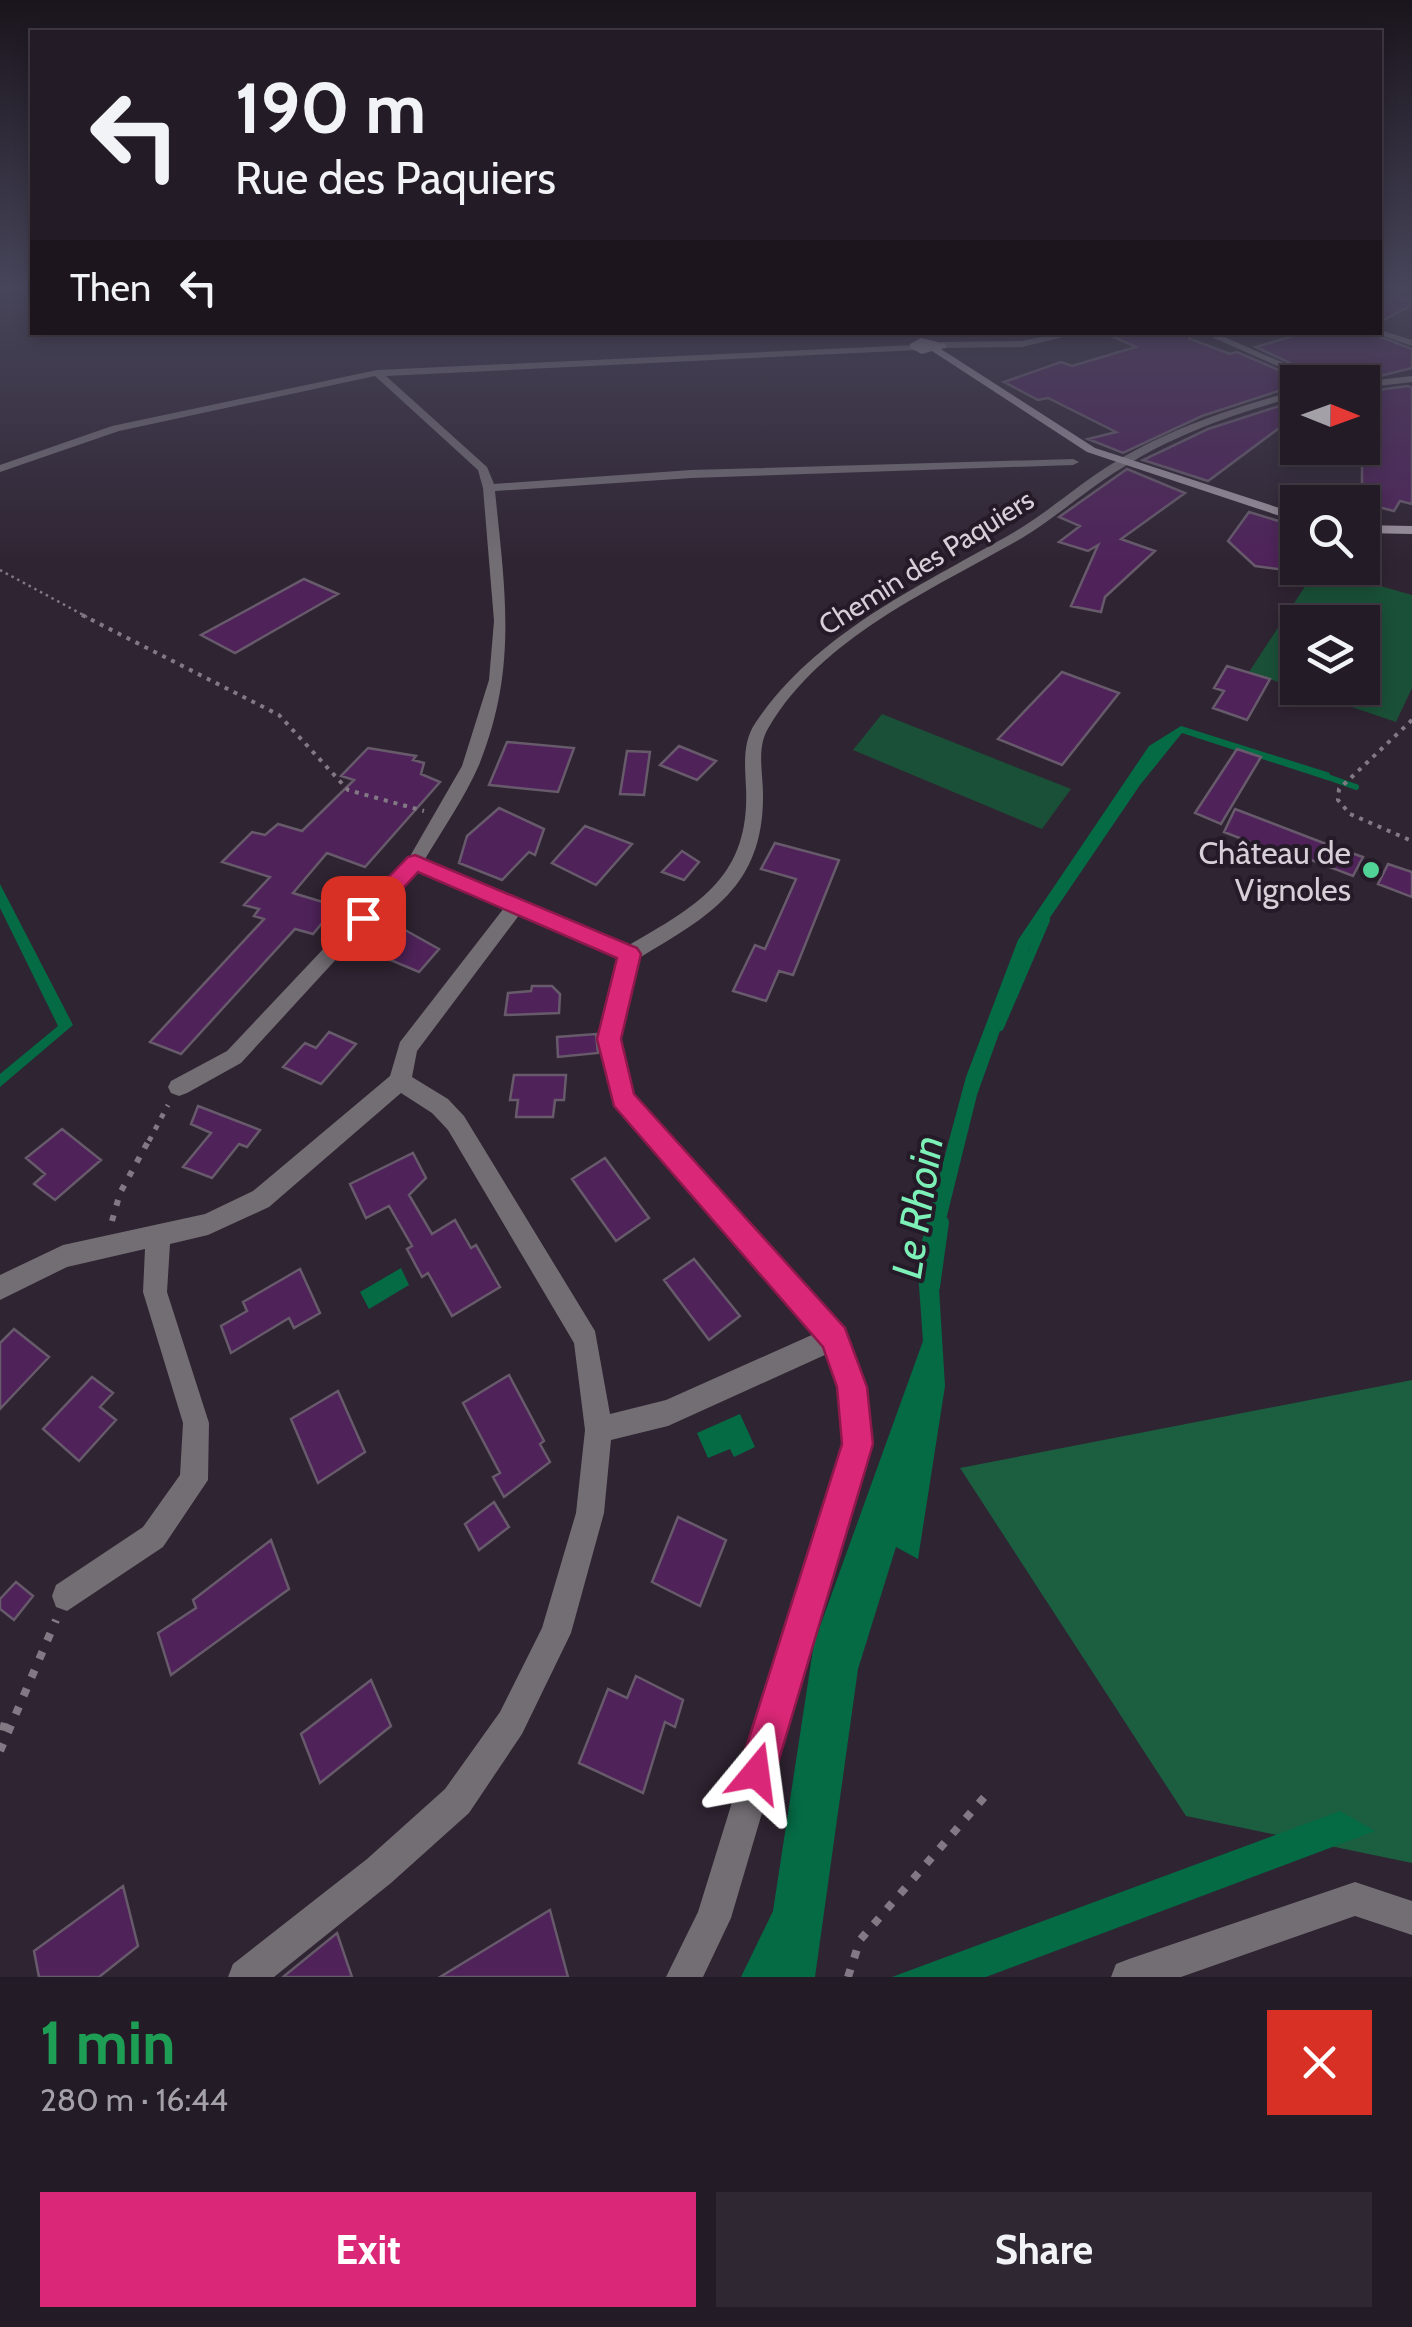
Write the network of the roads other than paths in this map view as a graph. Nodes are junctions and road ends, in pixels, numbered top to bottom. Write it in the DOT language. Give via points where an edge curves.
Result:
graph roads {
  1 [pos="338,381"];
  2 [pos="386,381"];
  3 [pos="989,381"];
  4 [pos="1280,398"];
  5 [pos="1092,450"];
  6 [pos="1073,462"];
  7 [pos="1122,462"];
  8 [pos="0,469"];
  9 [pos="482,469"];
  10 [pos="1102,477"];
  11 [pos="540,482"];
  12 [pos="488,495"];
  13 [pos="1280,512"];
  14 [pos="1380,529"];
  15 [pos="1412,530"];
  16 [pos="415,862"];
  17 [pos="516,907"];
  18 [pos="630,954"];
  19 [pos="400,1081"];
  20 [pos="178,1087"];
  21 [pos="158,1236"];
  22 [pos="0,1288"];
  23 [pos="834,1338"];
  24 [pos="599,1430"];
  25 [pos="66,1596"];
  26 [pos="1412,1918"];
  27 [pos="246,1977"];
  28 [pos="684,1977"];
  29 [pos="1129,1977"];
  1 -- 8 [label="street" via="116,428"];
  2 -- 9 [label="street"];
  3 -- 5 [label="street"];
  4 -- 7 [label="street, Chemin des Paquiers"];
  5 -- 6 [label="street"];
  5 -- 7 [label="street"];
  6 -- 10 [label="street"];
  6 -- 11 [label="street"];
  7 -- 10 [label="street, Chemin des Paquiers"];
  7 -- 13 [label="street"];
  9 -- 11 [label="street"];
  9 -- 12 [label="street"];
  10 -- 18 [label="street, Chemin des Paquiers" via="1042,522 823,654 759,729 752,757 756,832 744,863 712,905"];
  11 -- 12 [label="street"];
  12 -- 16 [label="street" via="500,570 497,680 478,748"];
  14 -- 15 [label="street"];
  16 -- 17 [label="street"];
  16 -- 20 [label="street" via="234,1056"];
  17 -- 18 [label="street"];
  17 -- 19 [label="street" via="407,1048"];
  18 -- 23 [label="street" via="609,1039 623,1099"];
  19 -- 21 [label="street" via="261,1199 208,1224"];
  19 -- 24 [label="street" via="456,1123 586,1340"];
  21 -- 22 [label="street" via="63,1256"];
  21 -- 25 [label="street" via="155,1292 196,1423 194,1480 153,1537"];
  23 -- 24 [label="street" via="668,1414"];
  23 -- 28 [label="street" via="852,1387 857,1444 714,1918"];
  24 -- 27 [label="street" via="590,1513 556,1634 511,1723 456,1801"];
  26 -- 29 [label="street" via="1355,1899"];
}
